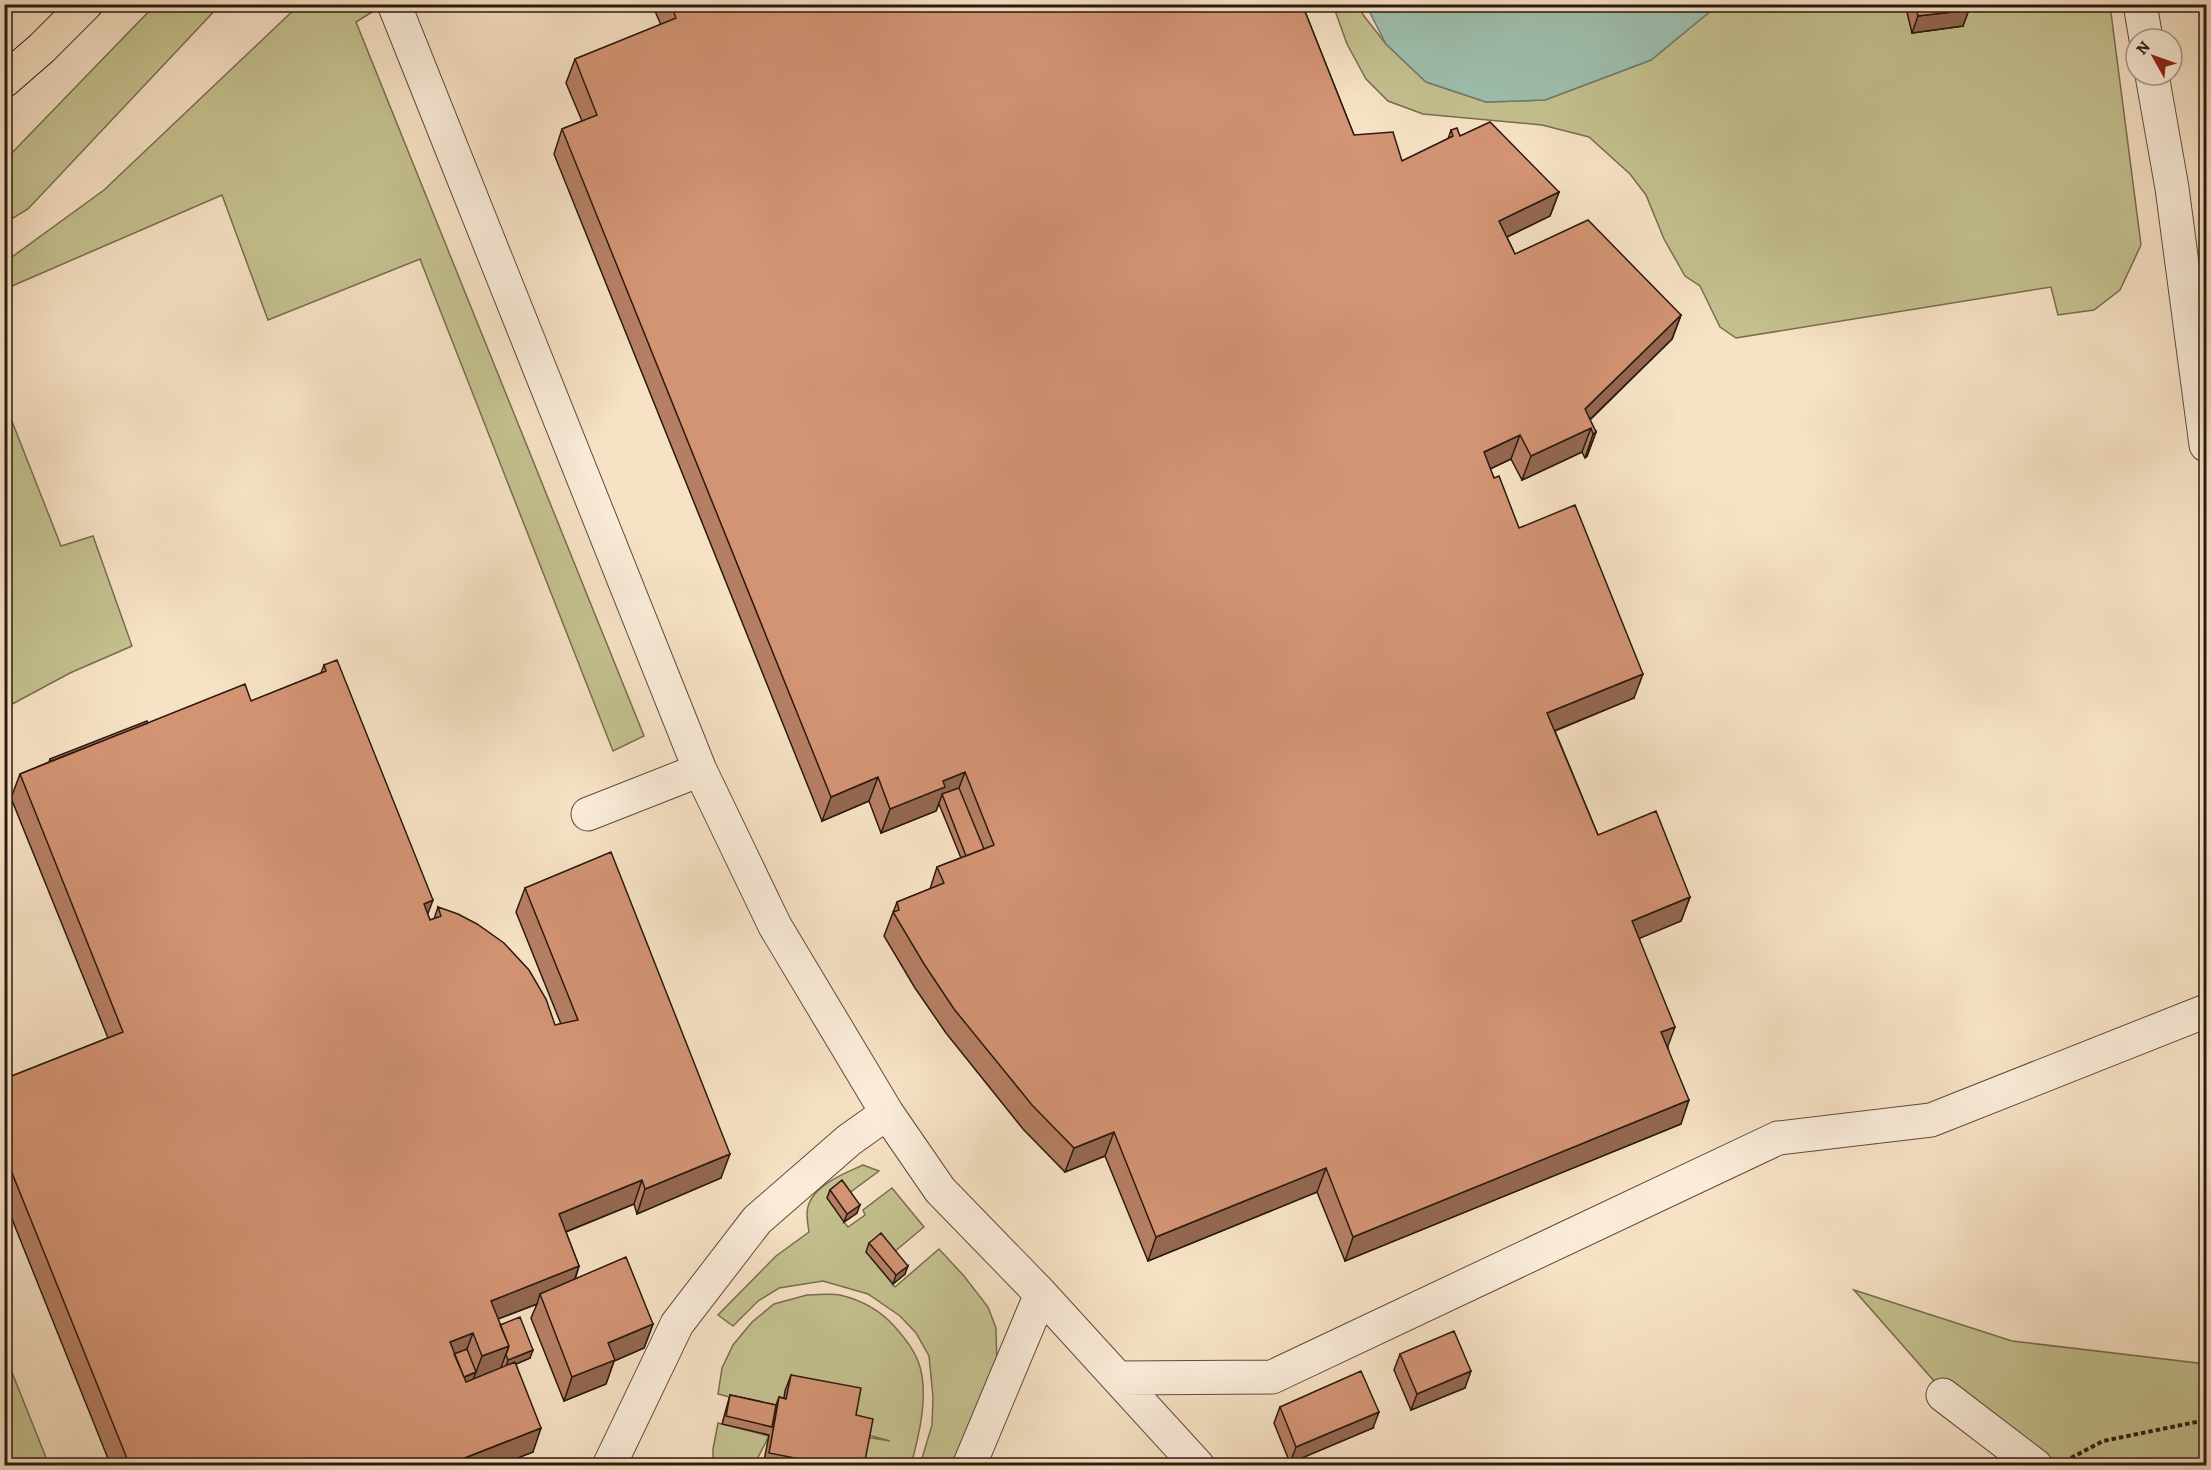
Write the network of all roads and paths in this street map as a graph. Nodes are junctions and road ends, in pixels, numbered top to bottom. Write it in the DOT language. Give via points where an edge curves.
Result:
graph roads {
  1 [pos="86,4"];
  2 [pos="394,4"];
  3 [pos="2140,4"];
  4 [pos="2144,27"];
  5 [pos="4,81"];
  6 [pos="2154,87"];
  7 [pos="2206,445"];
  8 [pos="700,770"];
  9 [pos="588,814"];
  10 [pos="2206,1011"];
  11 [pos="887,1113"];
  12 [pos="1041,1294"];
  13 [pos="1118,1378"];
  14 [pos="1943,1395"];
  15 [pos="2206,1420"];
  16 [pos="2051,1463"];
  17 [pos="609,1466"];
  18 [pos="969,1466"];
  19 [pos="1198,1466"];
  1 -- 5 [label="main road"];
  2 -- 8 [label="street"];
  3 -- 4 [label="street"];
  6 -- 7 [label="street" via="2172,188"];
  8 -- 9 [label="street"];
  8 -- 11 [label="street" via="775,926"];
  10 -- 13 [label="street" via="1931,1120 1778,1138 1272,1377"];
  11 -- 12 [label="street" via="940,1190"];
  11 -- 17 [label="street" via="849,1140 757,1220 677,1324"];
  12 -- 13 [label="street"];
  12 -- 18 [label="street"];
  13 -- 19 [label="street"];
  14 -- 16 [label="street"];
  15 -- 16 [label="path" via="2103,1441"];
}
